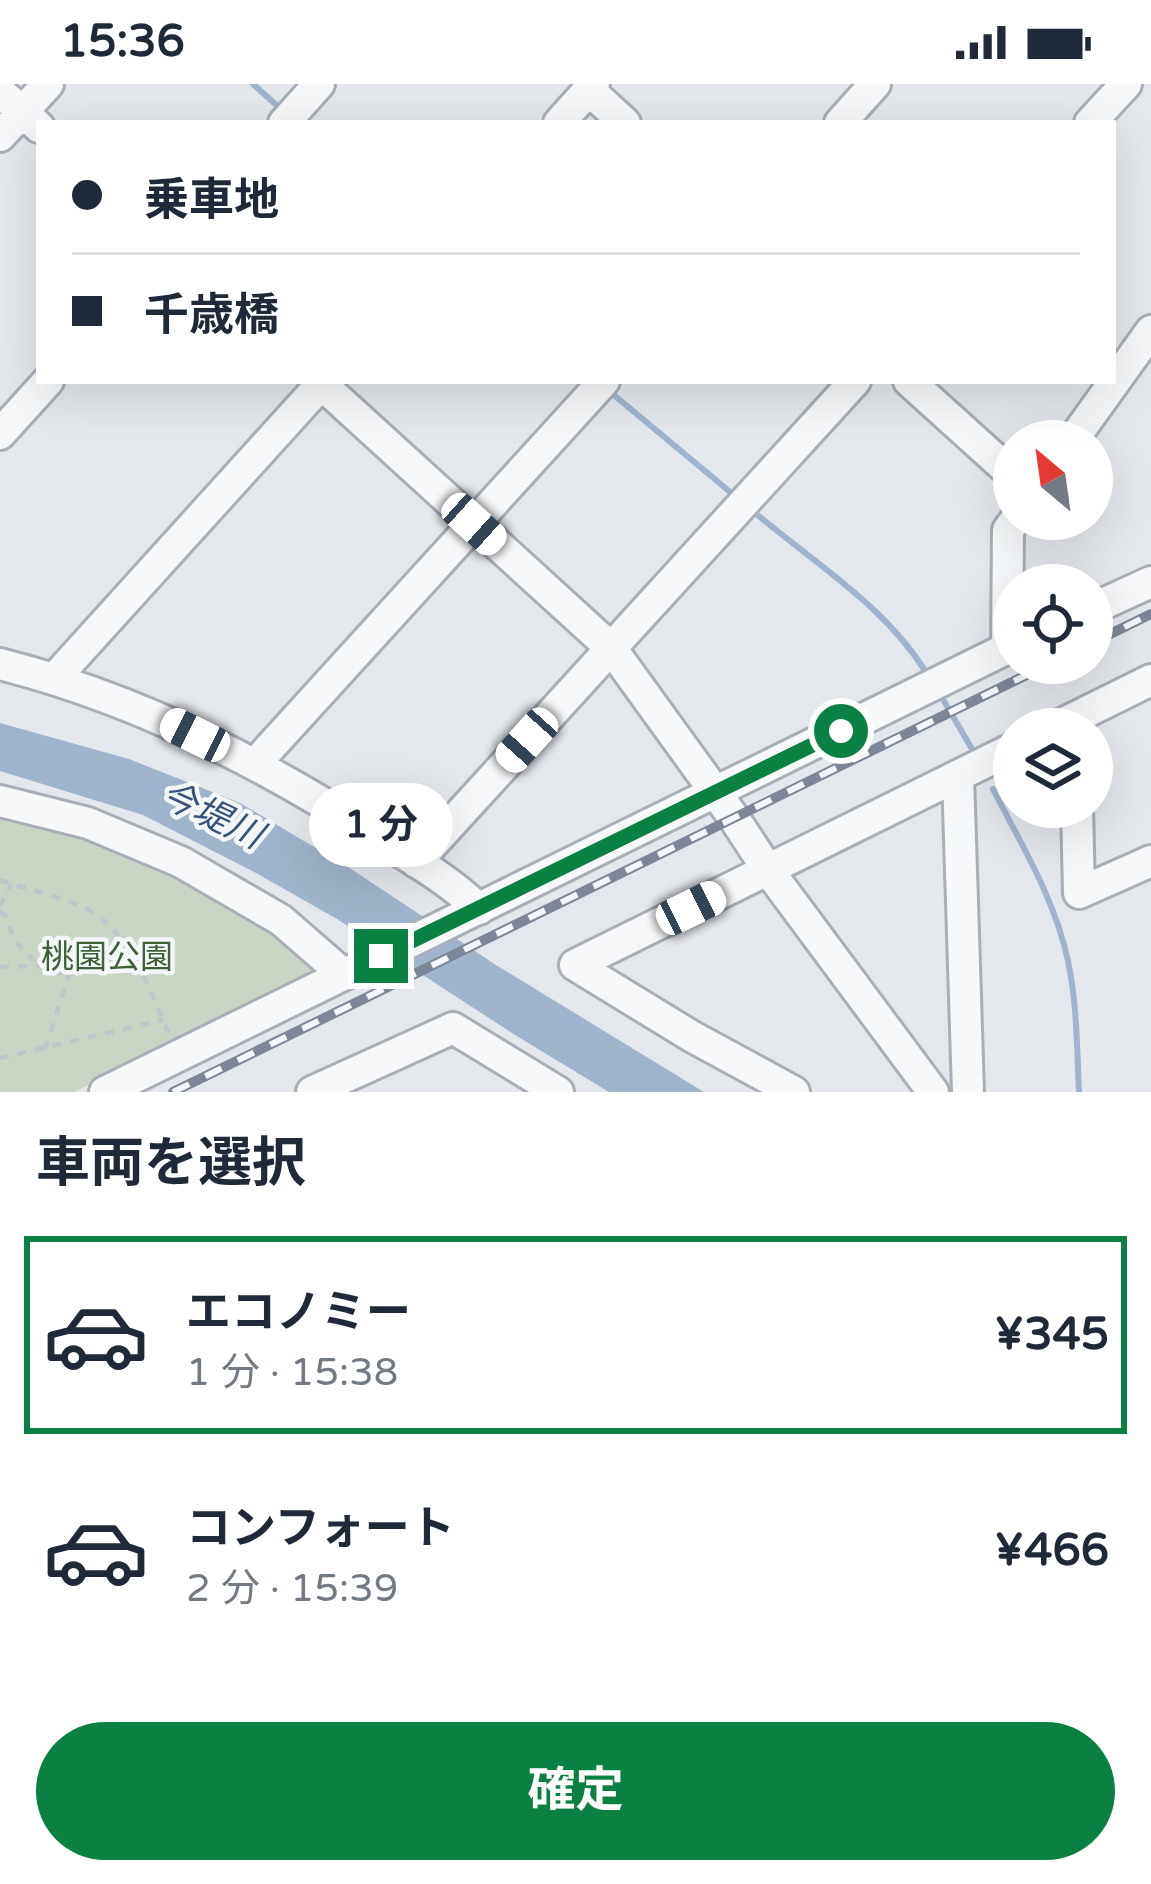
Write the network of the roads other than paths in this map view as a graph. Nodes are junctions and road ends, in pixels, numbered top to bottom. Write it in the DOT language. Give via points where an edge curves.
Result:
graph roads {
  1 [pos="48,84"];
  2 [pos="319,84"];
  3 [pos="875,84"];
  4 [pos="1126,84"];
  5 [pos="592,87"];
  6 [pos="20,110"];
  7 [pos="287,120"];
  8 [pos="562,120"];
  9 [pos="622,120"];
  10 [pos="843,120"];
  11 [pos="1093,120"];
  12 [pos="0,136"];
  13 [pos="1151,331"];
  14 [pos="1116,380"];
  15 [pos="45,384"];
  16 [pos="319,384"];
  17 [pos="323,384"];
  18 [pos="601,384"];
  19 [pos="852,384"];
  20 [pos="912,384"];
  21 [pos="1113,384"];
  22 [pos="1087,420"];
  23 [pos="0,434"];
  24 [pos="993,457"];
  25 [pos="474,524"];
  26 [pos="1151,582"];
  27 [pos="1113,599"];
  28 [pos="611,648"];
  29 [pos="993,655"];
  30 [pos="0,664"];
  31 [pos="55,678"];
  32 [pos="1151,680"];
  33 [pos="1099,708"];
  34 [pos="993,758"];
  35 [pos="255,764"];
  36 [pos="958,776"];
  37 [pos="716,794"];
  38 [pos="0,801"];
  39 [pos="1077,828"];
  40 [pos="1151,861"];
  41 [pos="416,862"];
  42 [pos="768,870"];
  43 [pos="470,913"];
  44 [pos="343,974"];
  45 [pos="105,1092"];
  46 [pos="312,1092"];
  47 [pos="558,1092"];
  48 [pos="794,1092"];
  49 [pos="933,1092"];
  50 [pos="968,1092"];
  1 -- 6 [label="street"];
  2 -- 7 [label="street"];
  3 -- 10 [label="street"];
  4 -- 11 [label="street"];
  5 -- 8 [label="street"];
  5 -- 9 [label="street"];
  6 -- 12 [label="street"];
  13 -- 14 [label="street"];
  15 -- 23 [label="street"];
  16 -- 31 [label="street"];
  17 -- 25 [label="street"];
  18 -- 25 [label="street"];
  19 -- 28 [label="street"];
  20 -- 24 [label="street"];
  21 -- 22 [label="street"];
  25 -- 28 [label="street"];
  25 -- 35 [label="street"];
  26 -- 27 [label="street"];
  28 -- 37 [label="street"];
  28 -- 41 [label="street"];
  29 -- 37 [label="street"];
  30 -- 31 [label="street"];
  31 -- 35 [label="street"];
  32 -- 33 [label="street"];
  34 -- 36 [label="street"];
  35 -- 41 [label="street"];
  36 -- 42 [label="street"];
  36 -- 50 [label="street"];
  37 -- 42 [label="street"];
  37 -- 43 [label="street"];
  38 -- 44 [label="street" via="88,824 181,862 281,920"];
  39 -- 40 [label="street" via="1079,893"];
  41 -- 43 [label="street" via="459,890"];
  42 -- 48 [label="street" via="575,965"];
  42 -- 49 [label="street"];
  43 -- 44 [label="street"];
  44 -- 45 [label="street"];
  46 -- 47 [label="street" via="453,1028"];
}
